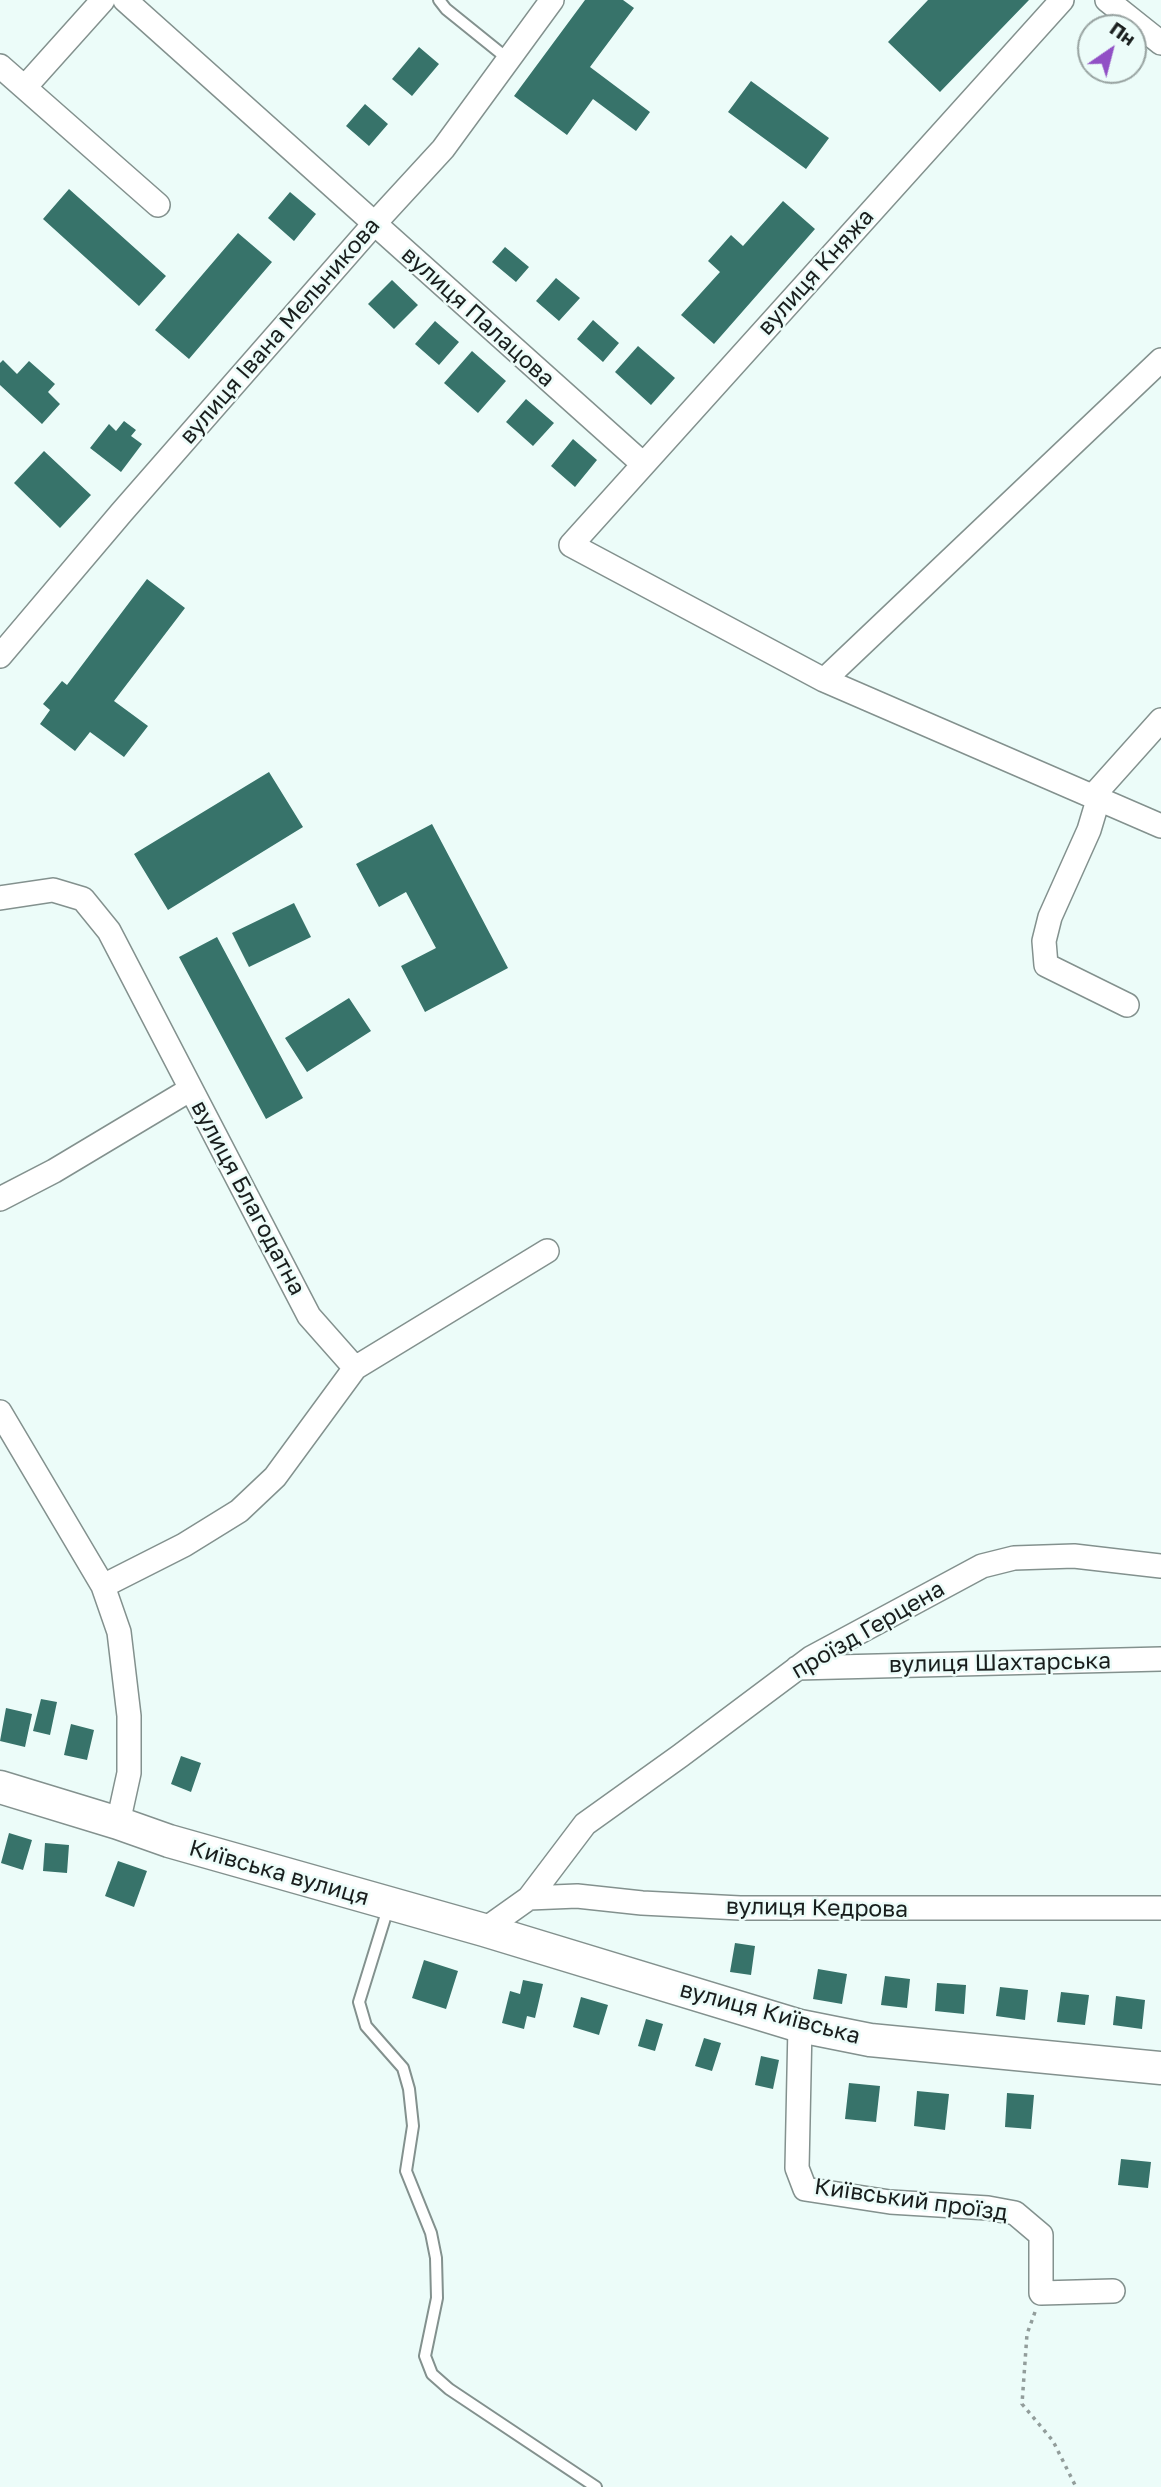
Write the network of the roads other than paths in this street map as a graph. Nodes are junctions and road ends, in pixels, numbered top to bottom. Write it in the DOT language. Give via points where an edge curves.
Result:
graph roads {
  1 [pos="103,0"];
  2 [pos="125,0"];
  3 [pos="439,0"];
  4 [pos="552,0"];
  5 [pos="1062,0"];
  6 [pos="1107,0"];
  7 [pos="1161,43"];
  8 [pos="508,59"];
  9 [pos="0,66"];
  10 [pos="26,87"];
  11 [pos="158,205"];
  12 [pos="374,224"];
  13 [pos="1161,359"];
  14 [pos="643,464"];
  15 [pos="0,656"];
  16 [pos="824,680"];
  17 [pos="1161,720"];
  18 [pos="1095,798"];
  19 [pos="1161,827"];
  20 [pos="0,898"];
  21 [pos="1127,1005"];
  22 [pos="191,1089"];
  23 [pos="0,1199"];
  24 [pos="547,1251"];
  25 [pos="355,1368"];
  26 [pos="0,1412"];
  27 [pos="1161,1566"];
  28 [pos="103,1586"];
  29 [pos="1161,1659"];
  30 [pos="797,1668"];
  31 [pos="0,1787"];
  32 [pos="118,1823"];
  33 [pos="529,1898"];
  34 [pos="389,1905"];
  35 [pos="1161,1908"];
  36 [pos="484,1930"];
  37 [pos="800,2026"];
  38 [pos="1161,2068"];
  39 [pos="1112,2291"];
  40 [pos="596,2487"];
  1 -- 10 [label="street"];
  2 -- 12 [label="street, вулиця Палацова"];
  3 -- 8 [label="lane"];
  4 -- 8 [label="street, вулиця Івана Мельникова"];
  5 -- 14 [label="street, вулиця Княжа"];
  6 -- 7 [label="street"];
  8 -- 12 [label="street, вулиця Івана Мельникова" via="443,149"];
  9 -- 10 [label="street"];
  10 -- 11 [label="street"];
  12 -- 14 [label="street, вулиця Палацова"];
  12 -- 15 [label="street, вулиця Івана Мельникова"];
  13 -- 16 [label="street"];
  14 -- 16 [label="street, вулиця Княжа" via="571,545"];
  16 -- 18 [label="street"];
  17 -- 18 [label="street"];
  18 -- 19 [label="street"];
  18 -- 21 [label="street" via="1089,830 1050,917 1044,941 1046,965"];
  20 -- 22 [label="street, вулиця Благодатна" via="53,890 83,899 108,932"];
  22 -- 23 [label="street"];
  22 -- 25 [label="street, вулиця Благодатна" via="309,1316"];
  24 -- 25 [label="street"];
  25 -- 28 [label="street" via="275,1477 239,1511"];
  26 -- 28 [label="street"];
  27 -- 30 [label="street, проїзд Герцена" via="1074,1556 1014,1559 982,1566"];
  28 -- 32 [label="street" via="120,1632 129,1716 129,1773"];
  29 -- 30 [label="street, вулиця Шахтарська"];
  30 -- 33 [label="street, проїзд Герцена" via="585,1824"];
  31 -- 32 [label="main road"];
  32 -- 34 [label="main road, Київська вулиця"];
  33 -- 35 [label="street, вулиця Кедрова" via="577,1896 740,1908"];
  33 -- 36 [label="street"];
  34 -- 36 [label="main road, вулиця Київська"];
  34 -- 40 [label="lane" via="359,2002 366,2026 403,2068 409,2089 413,2126 406,2171 436,2258 437,2298 425,2356 432,2374 449,2389"];
  36 -- 37 [label="main road, вулиця Київська"];
  37 -- 38 [label="main road, вулиця Київська" via="870,2040"];
  37 -- 39 [label="street, Київський проїзд" via="797,2168 805,2189 1015,2213 1041,2235 1041,2293"];
}
